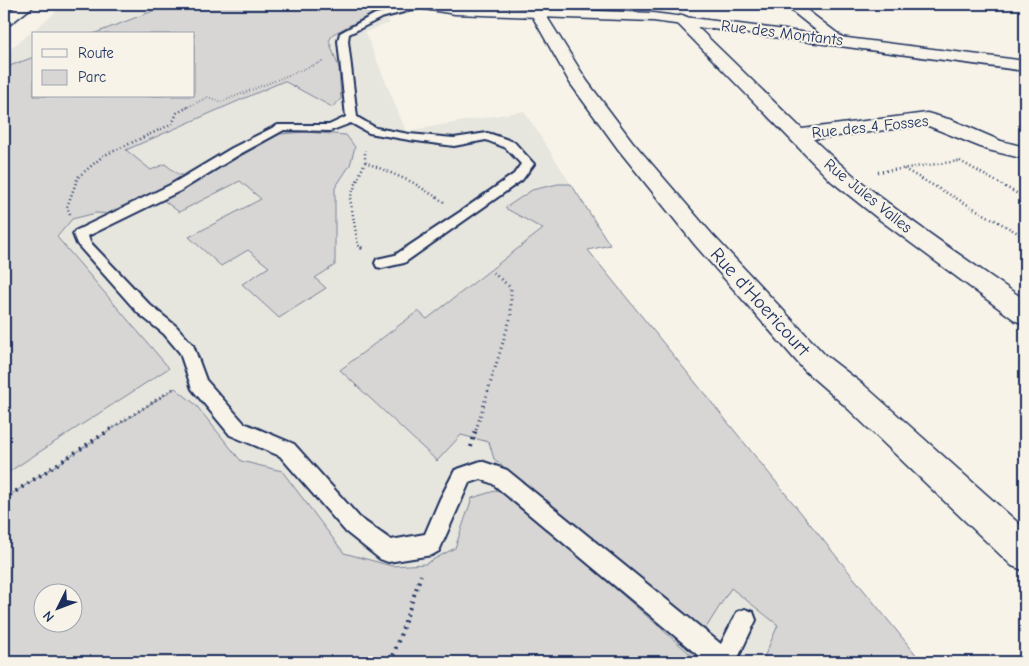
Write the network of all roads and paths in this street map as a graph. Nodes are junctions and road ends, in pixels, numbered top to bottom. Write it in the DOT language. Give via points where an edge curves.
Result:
graph roads {
  1 [pos="29,4"];
  2 [pos="790,4"];
  3 [pos="421,5"];
  4 [pos="537,12"];
  5 [pos="682,20"];
  6 [pos="4,22"];
  7 [pos="838,40"];
  8 [pos="344,54"];
  9 [pos="1025,66"];
  10 [pos="352,119"];
  11 [pos="798,134"];
  12 [pos="995,146"];
  13 [pos="1025,153"];
  14 [pos="959,161"];
  15 [pos="365,162"];
  16 [pos="904,169"];
  17 [pos="839,176"];
  18 [pos="1025,198"];
  19 [pos="465,215"];
  20 [pos="80,234"];
  21 [pos="1025,237"];
  22 [pos="382,263"];
  23 [pos="490,270"];
  24 [pos="1025,314"];
  25 [pos="198,384"];
  26 [pos="462,476"];
  27 [pos="4,498"];
  28 [pos="432,544"];
  29 [pos="1025,554"];
  30 [pos="745,620"];
  31 [pos="391,662"];
  1 -- 6 [label="street"];
  2 -- 7 [label="street"];
  3 -- 4 [label="street, Rue des Montants" via="455,10"];
  3 -- 8 [label="lane" via="378,16 345,33"];
  4 -- 5 [label="street, Rue des Montants"];
  4 -- 29 [label="street, Rue d'Hoericourt" via="579,83 625,145 815,363 854,395"];
  5 -- 7 [label="street, Rue des Montants"];
  5 -- 11 [label="street, Rue Jules Valles"];
  7 -- 9 [label="street, Rue des Montants"];
  8 -- 10 [label="lane"];
  8 -- 20 [label="path" via="221,102 208,97 177,113 172,124 103,156 78,177 67,207"];
  10 -- 15 [label="path" via="353,132 365,144"];
  10 -- 19 [label="lane" via="373,131 409,138 454,142 487,136 510,145 528,164 518,176"];
  10 -- 20 [label="lane" via="330,128 282,127 175,188"];
  11 -- 12 [label="street, Rue des 4 Fosses" via="927,119"];
  11 -- 17 [label="street, Rue Jules Valles"];
  12 -- 13 [label="street, Rue des 4 Fosses"];
  12 -- 14 [label="path"];
  14 -- 16 [label="path"];
  14 -- 18 [label="path"];
  15 -- 19 [label="path" via="412,182"];
  15 -- 22 [label="path" via="350,198 358,245"];
  16 -- 17 [label="path"];
  16 -- 21 [label="path"];
  17 -- 24 [label="street, Rue Jules Valles"];
  19 -- 22 [label="lane" via="399,259"];
  20 -- 25 [label="lane" via="84,244 187,350"];
  23 -- 26 [label="path" via="511,288 511,316"];
  25 -- 27 [label="path" via="175,388"];
  25 -- 28 [label="lane" via="238,429 287,450 353,525 388,552"];
  26 -- 28 [label="lane"];
  26 -- 30 [label="lane" via="481,470 500,477 724,662"];
  28 -- 31 [label="path"];
}
